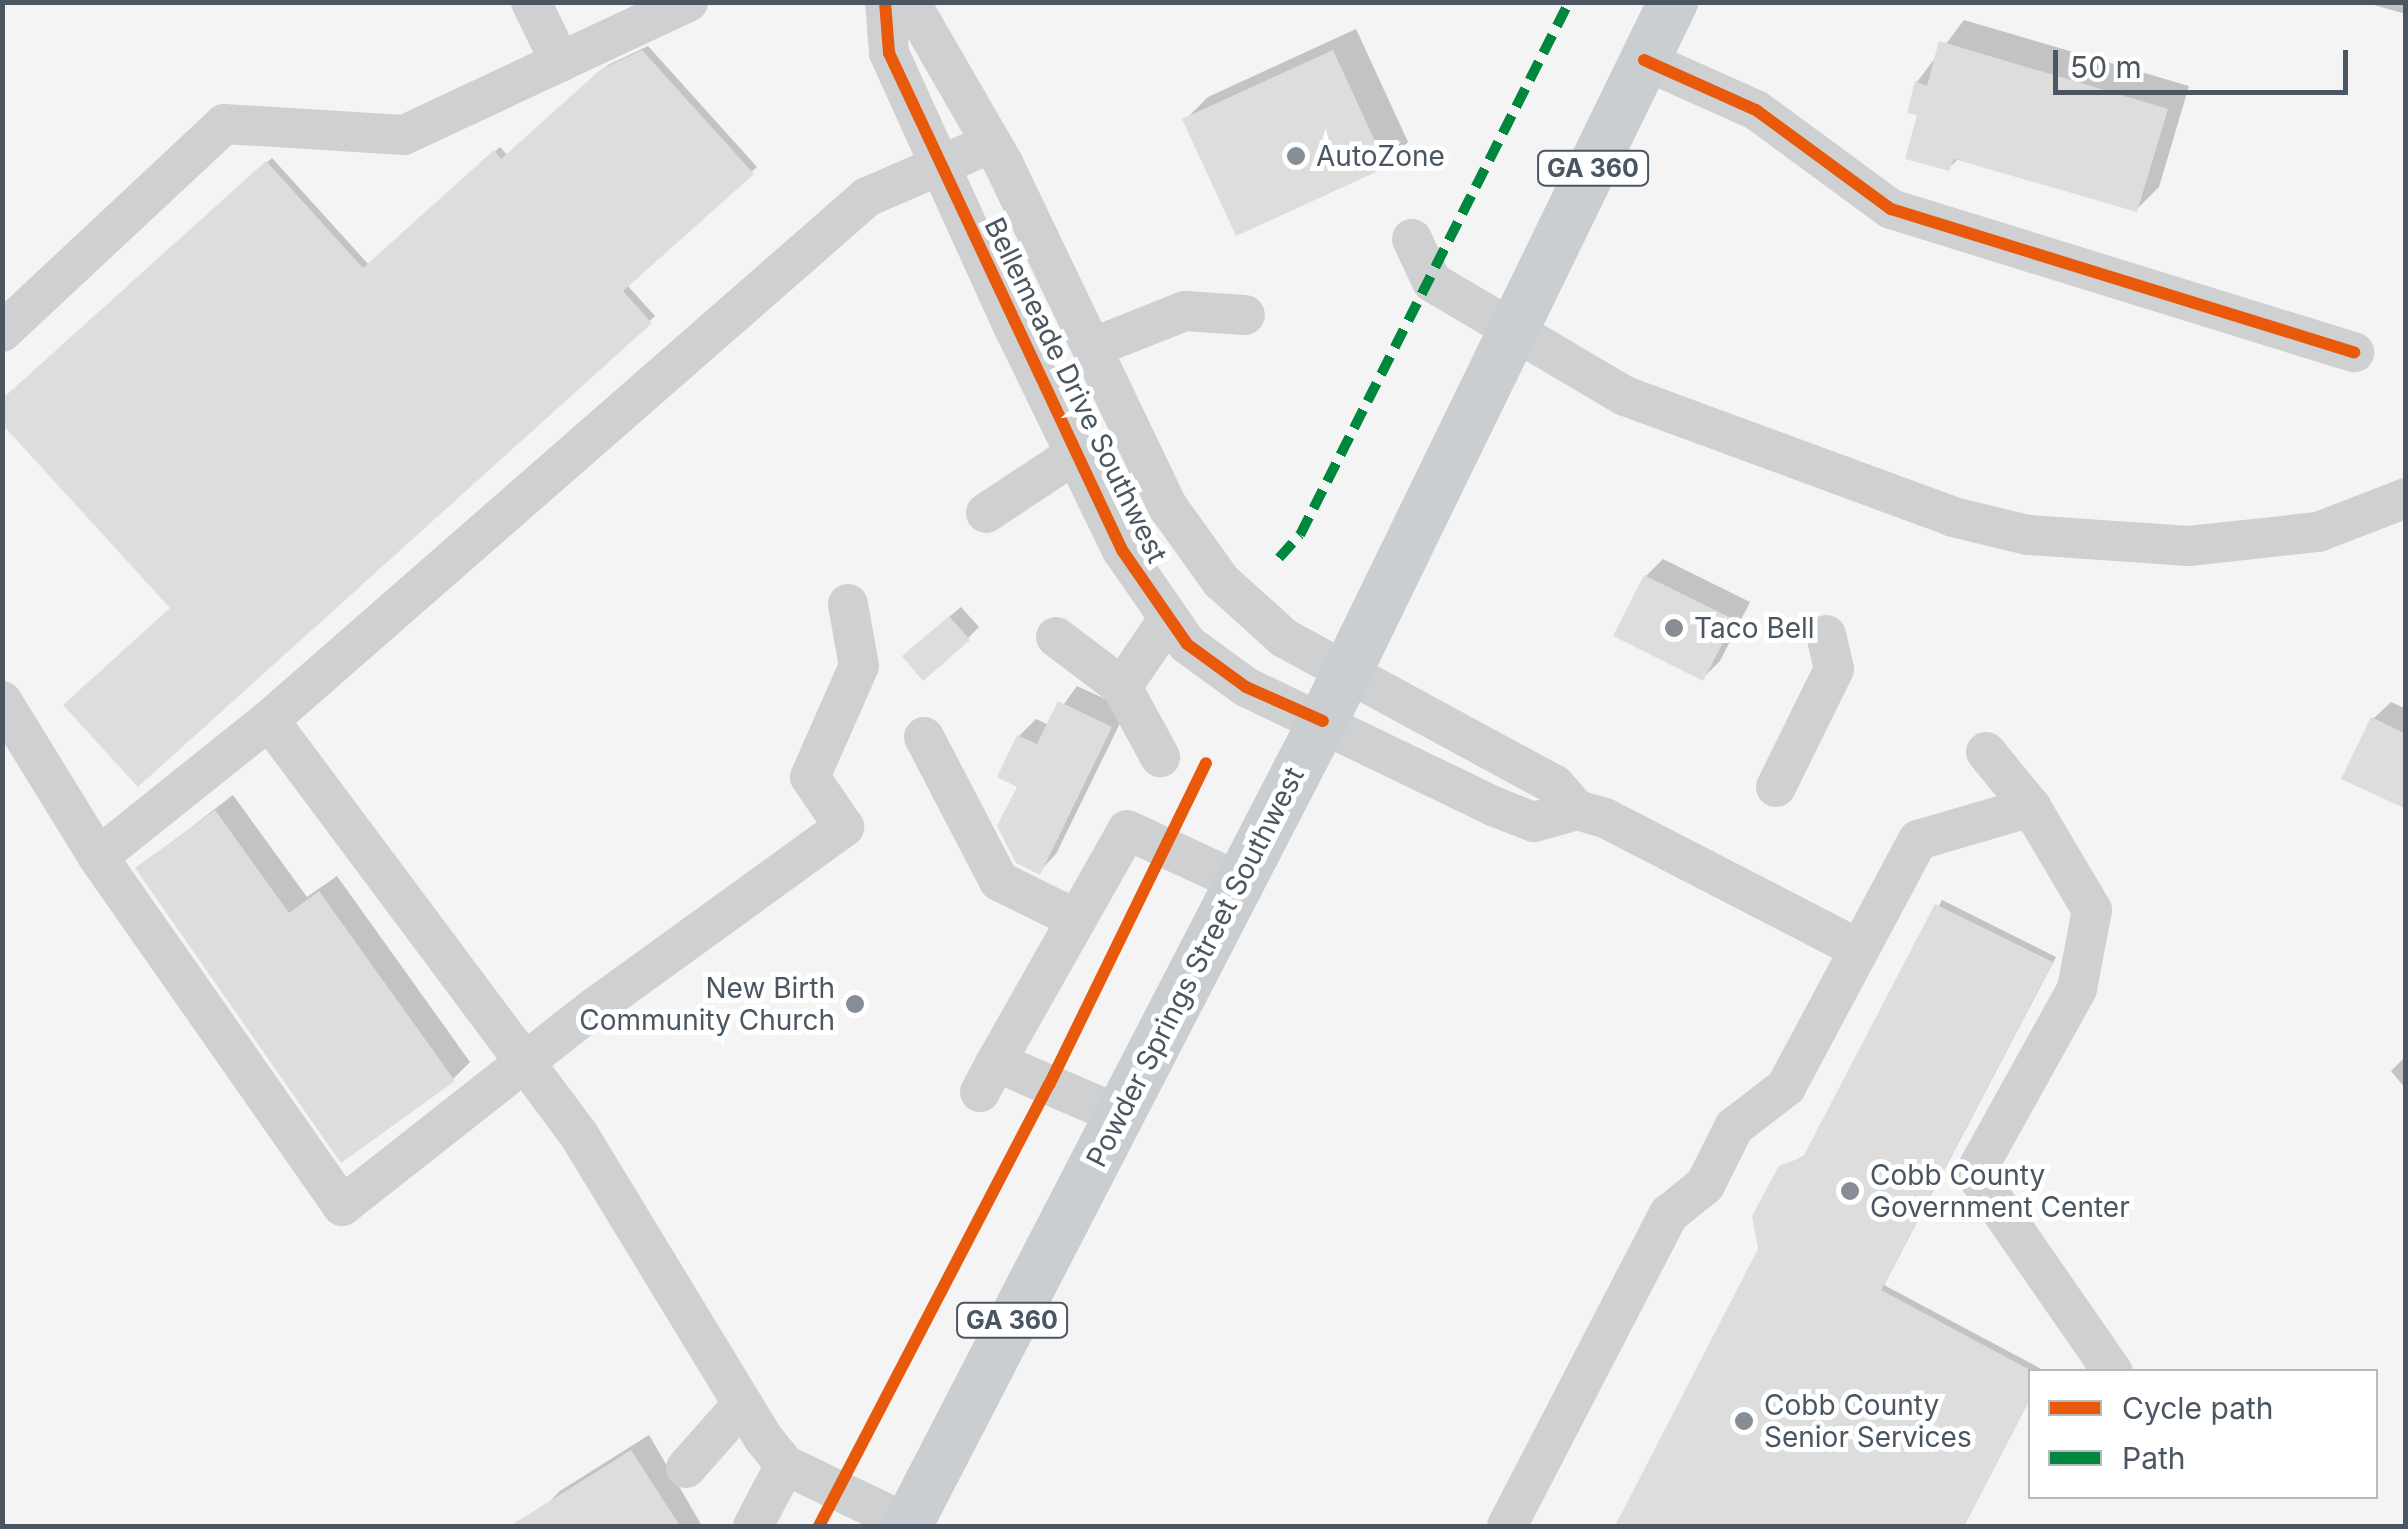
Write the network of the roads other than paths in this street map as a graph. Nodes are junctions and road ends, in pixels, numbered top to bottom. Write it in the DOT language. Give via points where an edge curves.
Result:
graph roads {
  1 [pos="531,2"];
  2 [pos="688,2"];
  3 [pos="885,2"];
  4 [pos="910,2"];
  5 [pos="1673,2"];
  6 [pos="1644,60"];
  7 [pos="560,62"];
  8 [pos="992,144"];
  9 [pos="940,167"];
  10 [pos="1412,239"];
  11 [pos="1245,315"];
  12 [pos="2,332"];
  13 [pos="1515,334"];
  14 [pos="1094,347"];
  15 [pos="2354,352"];
  16 [pos="1075,454"];
  17 [pos="2406,498"];
  18 [pos="986,514"];
  19 [pos="848,604"];
  20 [pos="1168,620"];
  21 [pos="1826,635"];
  22 [pos="1056,637"];
  23 [pos="1346,674"];
  24 [pos="1122,687"];
  25 [pos="2,701"];
  26 [pos="268,720"];
  27 [pos="1324,721"];
  28 [pos="924,737"];
  29 [pos="1986,752"];
  30 [pos="1160,757"];
  31 [pos="1776,788"];
  32 [pos="2031,807"];
  33 [pos="1577,810"];
  34 [pos="98,856"];
  35 [pos="1236,881"];
  36 [pos="1076,919"];
  37 [pos="1858,948"];
  38 [pos="524,1062"];
  39 [pos="1118,1114"];
  40 [pos="2111,1369"];
  41 [pos="740,1407"];
  42 [pos="785,1465"];
  43 [pos="686,1468"];
  44 [pos="908,1525"];
  45 [pos="753,1526"];
  46 [pos="1506,1526"];
  1 -- 7 [label="street"];
  2 -- 7 [label="street"];
  3 -- 9 [label="street, Bellemeade Drive Southwest" via="889,53"];
  4 -- 8 [label="street, Bellemeade Drive Southwest"];
  5 -- 6 [label="main road, GA 360"];
  6 -- 13 [label="main road, GA 360"];
  6 -- 15 [label="street" via="1756,110 1891,209"];
  7 -- 12 [label="street" via="404,135 224,124"];
  8 -- 9 [label="street"];
  8 -- 14 [label="street, Bellemeade Drive Southwest"];
  9 -- 16 [label="street, Bellemeade Drive Southwest"];
  9 -- 26 [label="street" via="867,196"];
  10 -- 13 [label="street" via="1432,282"];
  11 -- 14 [label="street" via="1185,311"];
  13 -- 17 [label="street" via="1625,396 1726,438 1954,517 2028,534 2104,544 2256,543 2351,522"];
  13 -- 23 [label="main road, Powder Springs Street Southwest / GA 360"];
  14 -- 23 [label="street, Bellemeade Drive Southwest" via="1168,507 1221,581 1284,638"];
  16 -- 18 [label="street"];
  16 -- 20 [label="street, Bellemeade Drive Southwest" via="1122,550"];
  19 -- 38 [label="street" via="859,666 810,776 844,828"];
  20 -- 24 [label="street"];
  20 -- 27 [label="street, Bellemeade Drive Southwest" via="1220,670"];
  21 -- 31 [label="street" via="1834,669"];
  22 -- 24 [label="street"];
  23 -- 27 [label="main road, Powder Springs Street Southwest / GA 360"];
  23 -- 33 [label="street, Bellemeade Drive Southwest" via="1555,784"];
  24 -- 30 [label="street"];
  25 -- 34 [label="street"];
  26 -- 34 [label="street"];
  26 -- 38 [label="street"];
  27 -- 33 [label="street, Bellemeade Drive Southwest" via="1534,822"];
  27 -- 35 [label="main road, Powder Springs Street Southwest / GA 360"];
  28 -- 36 [label="street" via="1000,882"];
  29 -- 32 [label="street"];
  32 -- 37 [label="street" via="1918,840"];
  32 -- 40 [label="street" via="2092,910 2077,988 1975,1173"];
  33 -- 37 [label="street"];
  34 -- 38 [label="street" via="342,1206"];
  35 -- 36 [label="street" via="1126,830"];
  35 -- 39 [label="main road, Powder Springs Street Southwest / GA 360"];
  36 -- 39 [label="street" via="988,1077"];
  37 -- 46 [label="street" via="1786,1088 1734,1127 1704,1185 1669,1214"];
  38 -- 41 [label="street" via="580,1135"];
  39 -- 44 [label="main road, Powder Springs Street Southwest / GA 360"];
  41 -- 42 [label="street"];
  41 -- 43 [label="street"];
  42 -- 44 [label="street"];
  42 -- 45 [label="street"];
}
